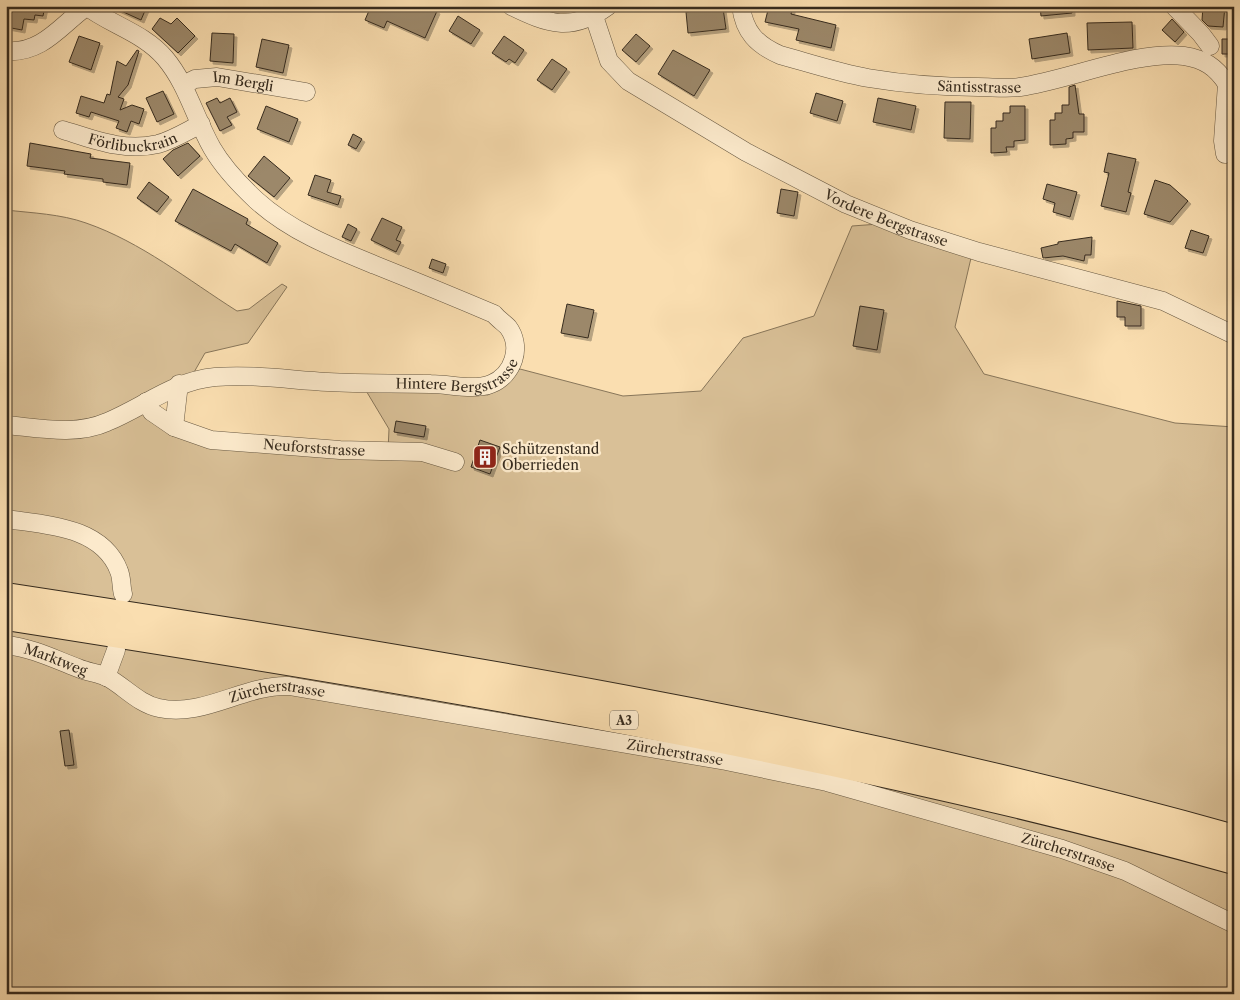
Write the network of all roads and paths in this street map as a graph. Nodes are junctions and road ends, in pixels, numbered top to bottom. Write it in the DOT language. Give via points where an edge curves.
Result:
graph roads {
  1 [pos="511,6"];
  2 [pos="741,6"];
  3 [pos="1174,6"];
  4 [pos="86,7"];
  5 [pos="601,11"];
  6 [pos="1210,46"];
  7 [pos="6,51"];
  8 [pos="1230,84"];
  9 [pos="183,85"];
  10 [pos="306,92"];
  11 [pos="201,124"];
  12 [pos="63,130"];
  13 [pos="1225,154"];
  14 [pos="1234,335"];
  15 [pos="179,384"];
  16 [pos="146,402"];
  17 [pos="6,426"];
  18 [pos="174,427"];
  19 [pos="455,462"];
  20 [pos="6,519"];
  21 [pos="122,594"];
  22 [pos="6,596"];
  23 [pos="6,617"];
  24 [pos="6,645"];
  25 [pos="116,650"];
  26 [pos="106,676"];
  27 [pos="1234,838"];
  28 [pos="1234,861"];
  29 [pos="1234,924"];
  1 -- 5 [label="street" via="542,21 557,24 572,23"];
  2 -- 8 [label="street, Säntisstrasse" via="748,32 766,49 867,78 958,86 1018,87 1149,58 1182,56 1209,63"];
  3 -- 6 [label="street"];
  4 -- 7 [label="street" via="47,40 32,48"];
  4 -- 9 [label="street, Hintere Bergstrasse" via="153,46"];
  5 -- 14 [label="street, Vordere Bergstrasse" via="603,49 609,61 628,81 746,152 846,204 910,230 979,252 1163,301"];
  8 -- 13 [label="street" via="1223,141"];
  9 -- 10 [label="street, Im Bergli" via="217,77"];
  9 -- 11 [label="street, Hintere Bergstrasse"];
  11 -- 12 [label="street, Förlibuckrain" via="159,143 133,147 109,145"];
  11 -- 15 [label="street, Hintere Bergstrasse" via="233,177 256,201 291,227 494,314 508,328 515,345 509,369 491,384 480,386 242,377 215,377"];
  15 -- 16 [label="street, Hintere Bergstrasse"];
  15 -- 18 [label="street"];
  16 -- 17 [label="street, Hintere Bergstrasse" via="106,423 77,430"];
  16 -- 18 [label="street, Neuforststrasse" via="152,412"];
  18 -- 19 [label="street, Neuforststrasse" via="225,442 422,452"];
  20 -- 21 [label="street" via="85,535 107,553 119,571"];
  22 -- 27 [label="highway, A3" via="448,666 683,710 964,771"];
  23 -- 28 [label="highway, A3" via="451,688 683,732 953,790"];
  24 -- 26 [label="street, Marktweg" via="43,653"];
  25 -- 26 [label="street"];
  26 -- 29 [label="street, Zürcherstrasse" via="157,708 195,708 276,686 288,686 726,761 827,782 1071,852 1125,871"];
}
